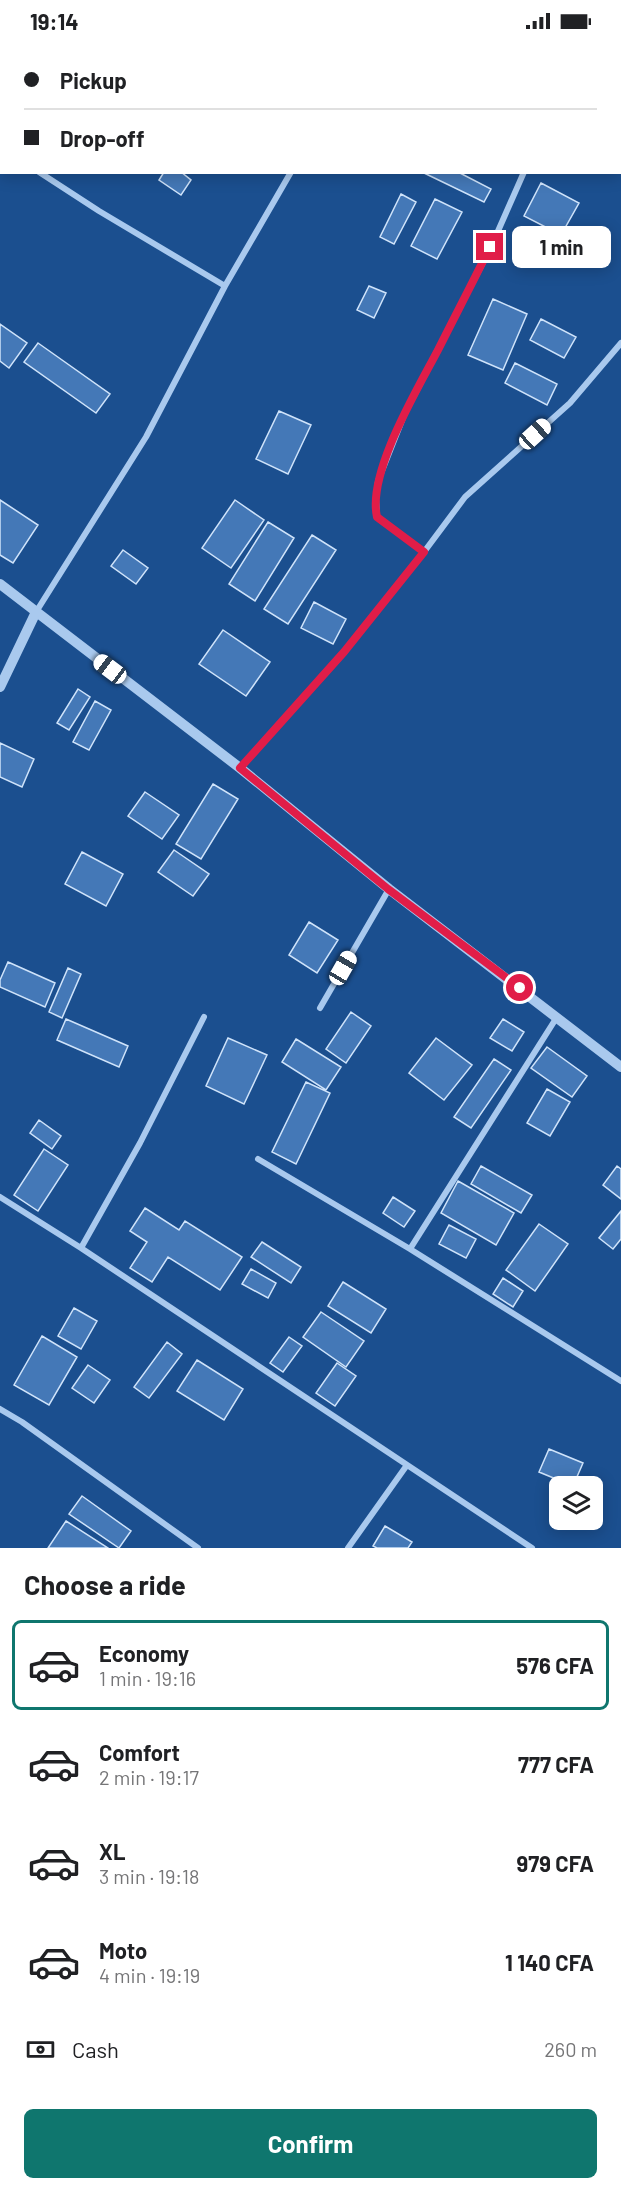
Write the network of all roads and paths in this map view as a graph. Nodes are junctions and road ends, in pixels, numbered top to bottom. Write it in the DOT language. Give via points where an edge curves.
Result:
graph roads {
  1 [pos="42,174"];
  2 [pos="290,174"];
  3 [pos="523,174"];
  4 [pos="225,286"];
  5 [pos="621,343"];
  6 [pos="424,552"];
  7 [pos="0,585"];
  8 [pos="36,612"];
  9 [pos="0,687"];
  10 [pos="240,768"];
  11 [pos="388,889"];
  12 [pos="320,1008"];
  13 [pos="204,1017"];
  14 [pos="557,1017"];
  15 [pos="621,1067"];
  16 [pos="258,1159"];
  17 [pos="0,1197"];
  18 [pos="81,1248"];
  19 [pos="410,1248"];
  20 [pos="621,1381"];
  21 [pos="0,1409"];
  22 [pos="406,1465"];
  23 [pos="198,1548"];
  24 [pos="348,1548"];
  25 [pos="532,1548"];
  1 -- 4 [label="street"];
  2 -- 4 [label="street"];
  3 -- 6 [label="street" via="405,413 378,481 377,517"];
  4 -- 8 [label="street" via="146,437"];
  5 -- 6 [label="street" via="570,403 465,497"];
  6 -- 10 [label="street" via="344,652"];
  7 -- 8 [label="street"];
  8 -- 9 [label="street"];
  8 -- 10 [label="street"];
  10 -- 11 [label="street"];
  11 -- 12 [label="street"];
  11 -- 14 [label="street"];
  13 -- 18 [label="street"];
  14 -- 15 [label="street"];
  14 -- 19 [label="street"];
  16 -- 19 [label="street"];
  17 -- 18 [label="street"];
  18 -- 22 [label="street"];
  19 -- 20 [label="street"];
  21 -- 23 [label="street"];
  22 -- 24 [label="street"];
  22 -- 25 [label="street"];
}
